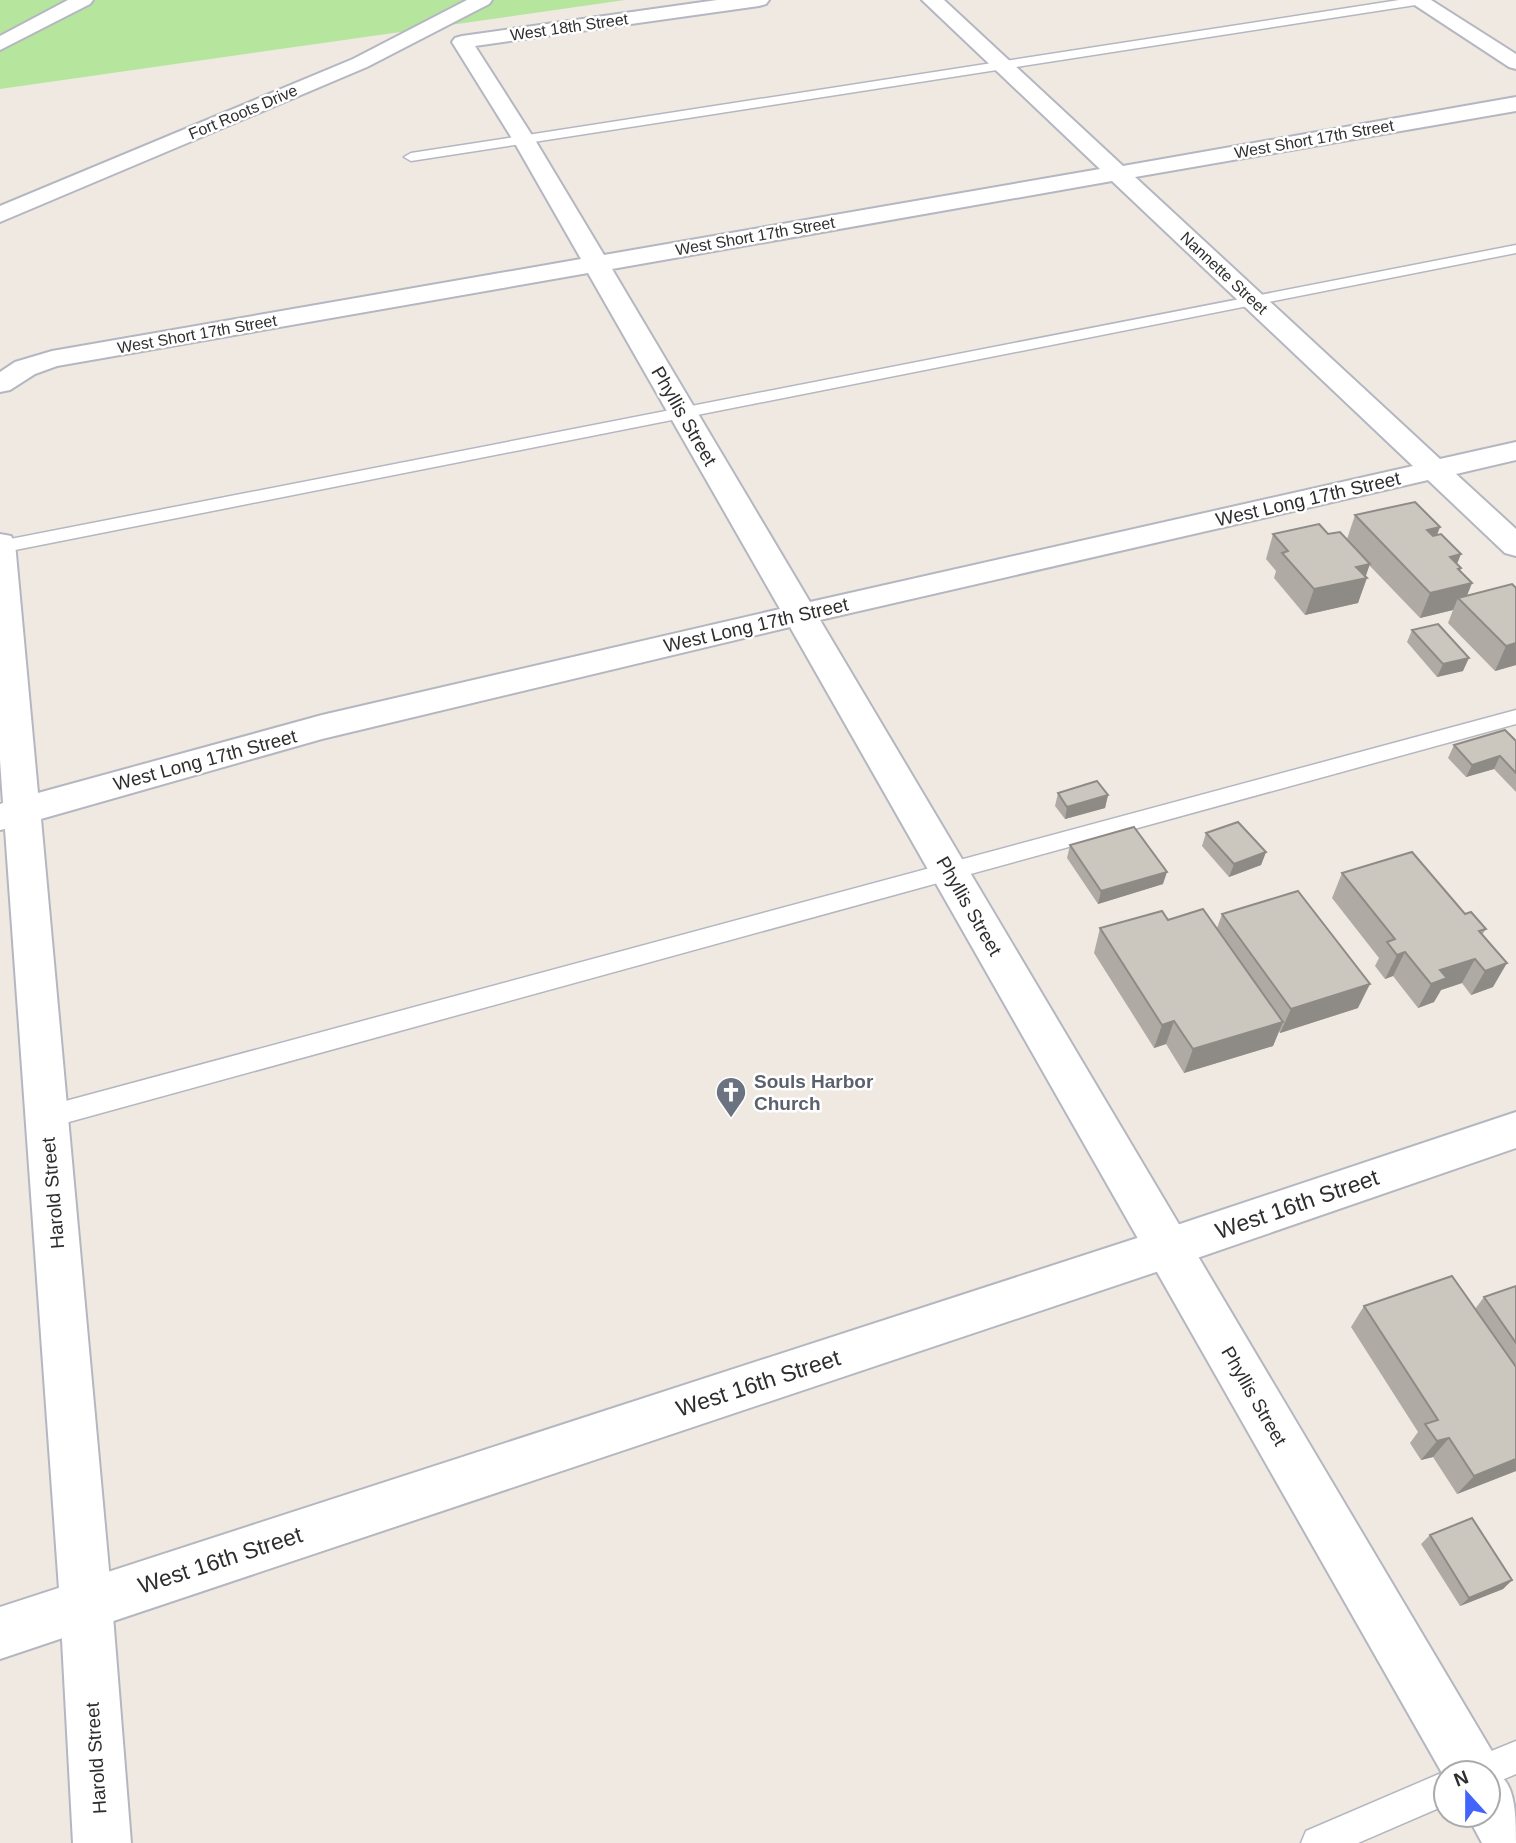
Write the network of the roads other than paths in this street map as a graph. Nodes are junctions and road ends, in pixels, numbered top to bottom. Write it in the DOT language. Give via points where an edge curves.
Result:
graph roads {
  1 [pos="83,0"];
  2 [pos="482,0"];
  3 [pos="759,0"];
  4 [pos="932,0"];
  5 [pos="1419,0"];
  6 [pos="462,42"];
  7 [pos="0,44"];
  8 [pos="1516,63"];
  9 [pos="1002,65"];
  10 [pos="1516,104"];
  11 [pos="524,140"];
  12 [pos="411,157"];
  13 [pos="1117,173"];
  14 [pos="0,215"];
  15 [pos="1516,249"];
  16 [pos="596,264"];
  17 [pos="1255,302"];
  18 [pos="0,384"];
  19 [pos="683,414"];
  20 [pos="1516,451"];
  21 [pos="1434,470"];
  22 [pos="0,545"];
  23 [pos="1516,546"];
  24 [pos="800,615"];
  25 [pos="1516,717"];
  26 [pos="10,814"];
  27 [pos="949,872"];
  28 [pos="47,1117"];
  29 [pos="1516,1130"];
  30 [pos="1168,1248"];
  31 [pos="86,1603"];
  32 [pos="0,1633"];
  33 [pos="1465,1759"];
  34 [pos="1432,1793"];
  35 [pos="1502,1823"];
  36 [pos="102,1843"];
  37 [pos="1318,1843"];
  38 [pos="1514,1843"];
  1 -- 7 [label="street"];
  2 -- 14 [label="street, Fort Roots Drive" via="360,63"];
  3 -- 6 [label="street, West 18th Street"];
  4 -- 9 [label="street, Nannette Street"];
  5 -- 8 [label="street"];
  5 -- 9 [label="lane"];
  6 -- 11 [label="street, Phyllis Street"];
  9 -- 11 [label="lane"];
  9 -- 13 [label="street, Nannette Street"];
  10 -- 13 [label="street, West Short 17th Street"];
  11 -- 12 [label="lane"];
  11 -- 16 [label="street, Phyllis Street"];
  13 -- 16 [label="street, West Short 17th Street"];
  13 -- 17 [label="street, Nannette Street"];
  15 -- 17 [label="lane"];
  16 -- 18 [label="street, West Short 17th Street" via="52,359 25,368"];
  16 -- 19 [label="street, Phyllis Street"];
  17 -- 19 [label="lane"];
  17 -- 21 [label="street, Nannette Street"];
  19 -- 22 [label="lane"];
  19 -- 24 [label="street, Phyllis Street"];
  20 -- 21 [label="street, West Long 17th Street"];
  21 -- 23 [label="street, Nannette Street"];
  21 -- 24 [label="street, West Long 17th Street"];
  22 -- 26 [label="street, Harold Street"];
  24 -- 26 [label="street, West Long 17th Street" via="322,727"];
  24 -- 27 [label="street, Phyllis Street"];
  25 -- 27 [label="lane"];
  26 -- 28 [label="street, Harold Street"];
  27 -- 28 [label="lane"];
  27 -- 30 [label="street, Phyllis Street"];
  28 -- 31 [label="street, Harold Street"];
  29 -- 30 [label="street, West 16th Street"];
  30 -- 31 [label="street, West 16th Street"];
  30 -- 33 [label="street, Phyllis Street"];
  31 -- 32 [label="street, West 16th Street"];
  31 -- 36 [label="street, Harold Street"];
  34 -- 37 [label="lane"];
  35 -- 38 [label="street"];
}
